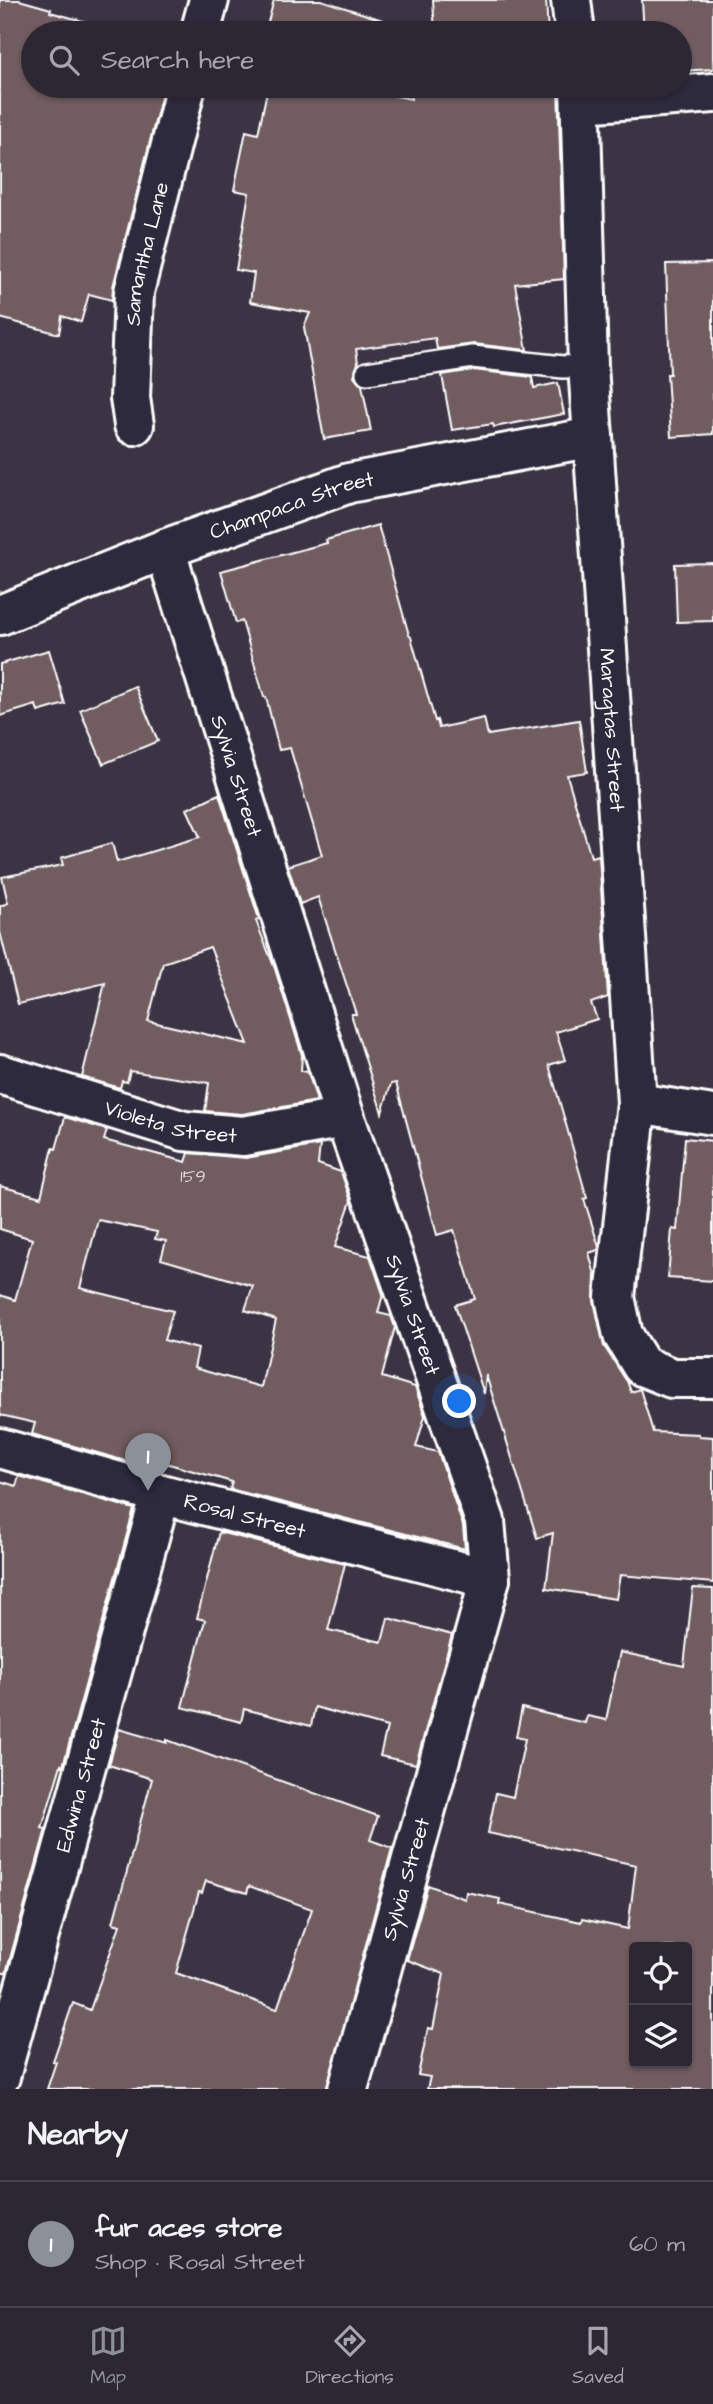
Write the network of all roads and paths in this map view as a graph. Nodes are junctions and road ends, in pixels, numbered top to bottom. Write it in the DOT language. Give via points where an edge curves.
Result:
graph roads {
  1 [pos="571,0"];
  2 [pos="574,21"];
  3 [pos="692,93"];
  4 [pos="713,93"];
  5 [pos="183,98"];
  6 [pos="581,98"];
  7 [pos="588,366"];
  8 [pos="367,373"];
  9 [pos="134,425"];
  10 [pos="593,437"];
  11 [pos="165,549"];
  12 [pos="0,615"];
  13 [pos="0,1074"];
  14 [pos="637,1103"];
  15 [pos="713,1115"];
  16 [pos="345,1118"];
  17 [pos="713,1378"];
  18 [pos="0,1448"];
  19 [pos="161,1494"];
  20 [pos="490,1579"];
  21 [pos="0,2077"];
  22 [pos="348,2089"];
  1 -- 2 [label="street"];
  3 -- 4 [label="street"];
  5 -- 9 [label="street, Samantha Lane" via="134,292 130,398"];
  6 -- 7 [label="street, Maragtas Street"];
  7 -- 8 [label="lane" via="473,358"];
  7 -- 10 [label="street, Maragtas Street"];
  10 -- 11 [label="street, Champaca Street" via="349,483"];
  10 -- 14 [label="street, Maragtas Street"];
  11 -- 12 [label="street, Champaca Street"];
  11 -- 16 [label="street, Sylvia Street"];
  13 -- 16 [label="street, Violeta Street" via="184,1131 243,1136"];
  14 -- 15 [label="street"];
  14 -- 17 [label="street, Maragtas Street" via="615,1297 623,1335 642,1366 671,1378"];
  16 -- 20 [label="street, Sylvia Street" via="485,1521"];
  18 -- 19 [label="street, Rosal Street"];
  19 -- 20 [label="street, Rosal Street"];
  19 -- 21 [label="street, Edwina Street"];
  20 -- 22 [label="street, Sylvia Street"];
}
